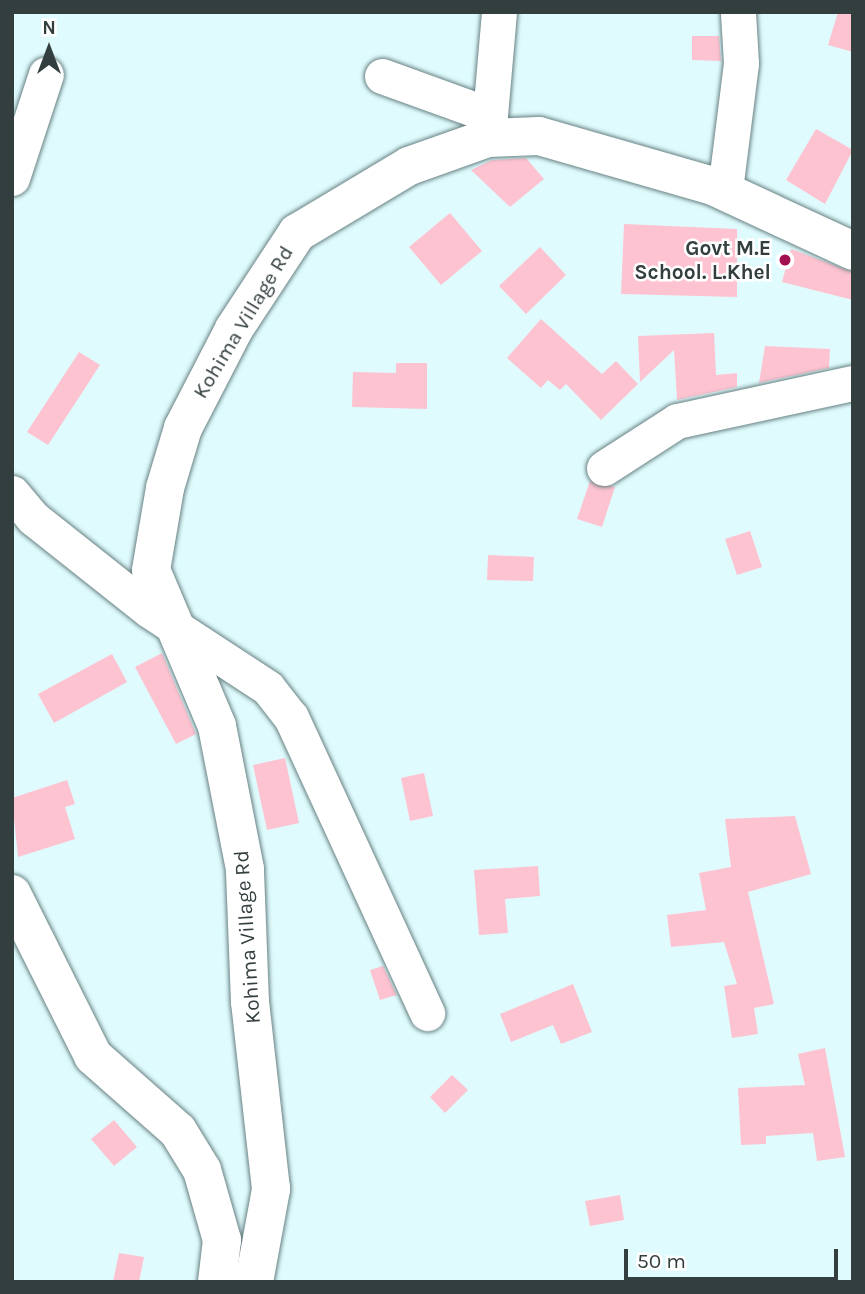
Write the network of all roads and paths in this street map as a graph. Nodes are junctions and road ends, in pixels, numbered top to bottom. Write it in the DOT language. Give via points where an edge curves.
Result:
graph roads {
  1 [pos="499,12"];
  2 [pos="738,12"];
  3 [pos="46,74"];
  4 [pos="382,76"];
  5 [pos="489,126"];
  6 [pos="12,178"];
  7 [pos="725,190"];
  8 [pos="853,251"];
  9 [pos="853,383"];
  10 [pos="604,468"];
  11 [pos="12,493"];
  12 [pos="169,620"];
  13 [pos="12,894"];
  14 [pos="427,1013"];
  15 [pos="218,1282"];
  16 [pos="254,1282"];
  1 -- 5 [label="street"];
  2 -- 7 [label="street" via="741,62"];
  3 -- 6 [label="street"];
  4 -- 5 [label="street"];
  5 -- 7 [label="main road, Kohima Village Rd"];
  5 -- 12 [label="main road, Kohima Village Rd" via="409,166 297,233 262,281 203,382 165,488 151,570"];
  7 -- 8 [label="main road, Kohima Village Rd"];
  9 -- 10 [label="street" via="677,421"];
  11 -- 12 [label="street" via="33,518"];
  12 -- 14 [label="street" via="268,688 291,717"];
  12 -- 16 [label="main road, Kohima Village Rd" via="216,726 245,869 250,1002 271,1189"];
  13 -- 15 [label="main road" via="93,1056 178,1131 202,1170 222,1240"];
}
